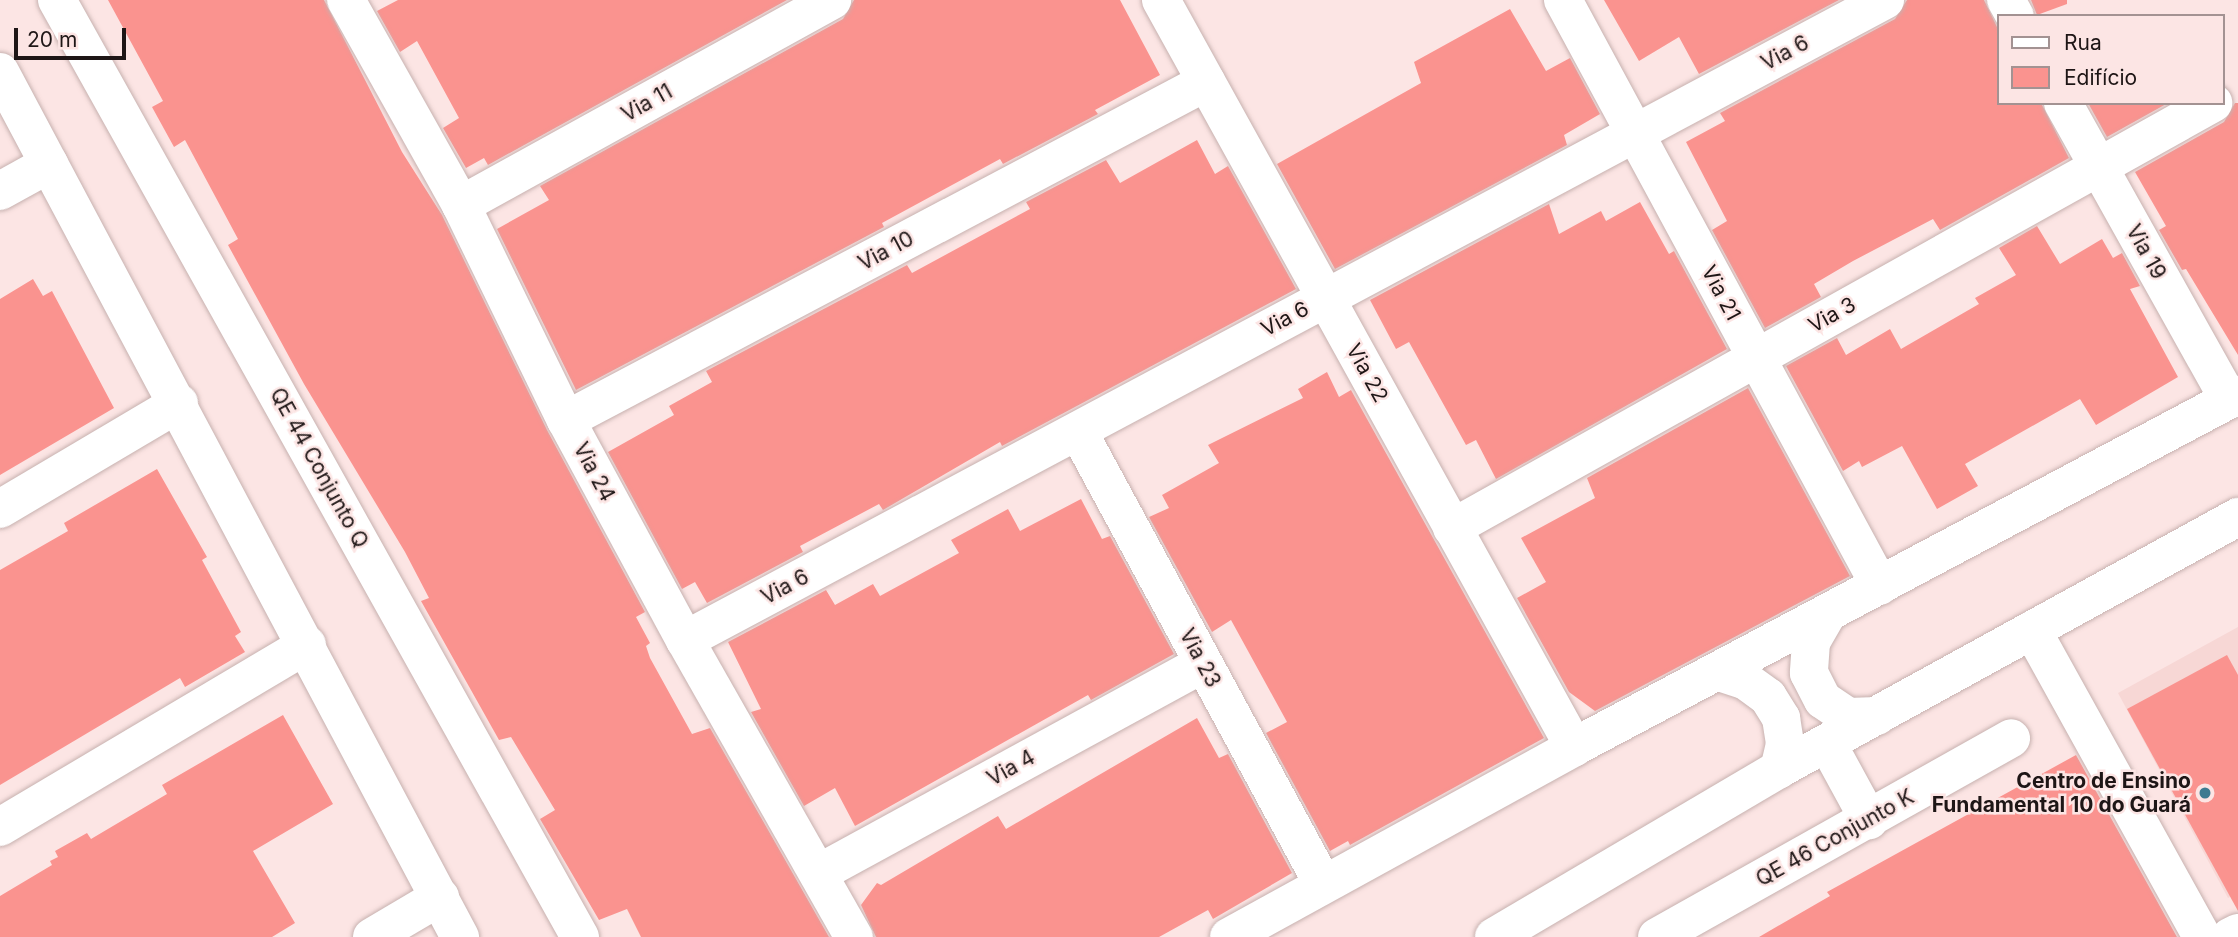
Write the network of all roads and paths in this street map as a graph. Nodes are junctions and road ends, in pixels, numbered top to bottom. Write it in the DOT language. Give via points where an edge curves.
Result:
graph roads {
  1 [pos="57,0"];
  2 [pos="346,0"];
  3 [pos="832,0"];
  4 [pos="1161,0"];
  5 [pos="1563,0"];
  6 [pos="1885,0"];
  7 [pos="0,72"];
  8 [pos="1206,82"];
  9 [pos="2064,105"];
  10 [pos="2209,105"];
  11 [pos="1634,132"];
  12 [pos="49,164"];
  13 [pos="2099,167"];
  14 [pos="0,191"];
  15 [pos="461,205"];
  16 [pos="1325,297"];
  17 [pos="1756,357"];
  18 [pos="2233,398"];
  19 [pos="179,403"];
  20 [pos="566,420"];
  21 [pos="1078,431"];
  22 [pos="0,509"];
  23 [pos="2238,517"];
  24 [pos="1452,528"];
  25 [pos="1880,586"];
  26 [pos="1826,616"];
  27 [pos="2032,630"];
  28 [pos="685,640"];
  29 [pos="307,645"];
  30 [pos="1203,664"];
  31 [pos="1719,672"];
  32 [pos="1877,716"];
  33 [pos="2011,738"];
  34 [pos="1827,743"];
  35 [pos="1573,747"];
  36 [pos="1779,769"];
  37 [pos="1869,820"];
  38 [pos="0,827"];
  39 [pos="819,873"];
  40 [pos="1323,884"];
  41 [pos="440,897"];
  42 [pos="2238,933"];
  43 [pos="372,937"];
  44 [pos="460,937"];
  45 [pos="580,937"];
  46 [pos="854,937"];
  47 [pos="1229,937"];
  48 [pos="1494,937"];
  49 [pos="1657,937"];
  50 [pos="2202,937"];
  51 [pos="2230,937"];
  1 -- 45 [label="street, QE 44 Conjunto Q"];
  2 -- 15 [label="street, Via 24"];
  3 -- 15 [label="street, Via 11"];
  4 -- 8 [label="street, Via 22"];
  5 -- 11 [label="street, Via 21"];
  6 -- 11 [label="street, Via 6"];
  7 -- 12 [label="street"];
  8 -- 16 [label="street, Via 22"];
  8 -- 20 [label="street, Via 10"];
  9 -- 13 [label="street, Via 19"];
  10 -- 13 [label="street, Via 3"];
  11 -- 16 [label="street, Via 6"];
  11 -- 17 [label="street, Via 21"];
  12 -- 14 [label="street"];
  12 -- 19 [label="street"];
  13 -- 17 [label="street, Via 3"];
  13 -- 18 [label="street, Via 19"];
  15 -- 20 [label="street, Via 24"];
  16 -- 21 [label="street, Via 6"];
  16 -- 24 [label="street, Via 22"];
  17 -- 24 [label="street, Via 3"];
  17 -- 25 [label="street, Via 21"];
  18 -- 25 [label="street"];
  19 -- 22 [label="street"];
  19 -- 29 [label="street"];
  20 -- 28 [label="street, Via 24"];
  21 -- 28 [label="street, Via 6"];
  21 -- 30 [label="street, Via 23"];
  23 -- 27 [label="street"];
  24 -- 35 [label="street, Via 22"];
  25 -- 26 [label="street"];
  26 -- 31 [label="street"];
  26 -- 32 [label="street" via="1811,642 1810,673 1823,700 1848,717"];
  27 -- 32 [label="street"];
  27 -- 50 [label="street"];
  28 -- 39 [label="street, Via 24"];
  29 -- 38 [label="street"];
  29 -- 41 [label="street"];
  30 -- 39 [label="street, Via 4"];
  30 -- 40 [label="street, Via 23"];
  31 -- 35 [label="street"];
  31 -- 36 [label="street" via="1746,681 1774,707 1785,744"];
  32 -- 34 [label="street"];
  33 -- 37 [label="street, QE 46 Conjunto K"];
  34 -- 36 [label="street"];
  34 -- 37 [label="street"];
  35 -- 40 [label="street"];
  36 -- 48 [label="street"];
  37 -- 49 [label="street, QE 46 Conjunto K"];
  39 -- 46 [label="street, Via 24"];
  40 -- 47 [label="street"];
  41 -- 43 [label="street"];
  41 -- 44 [label="street"];
  42 -- 51 [label="street"];
}
